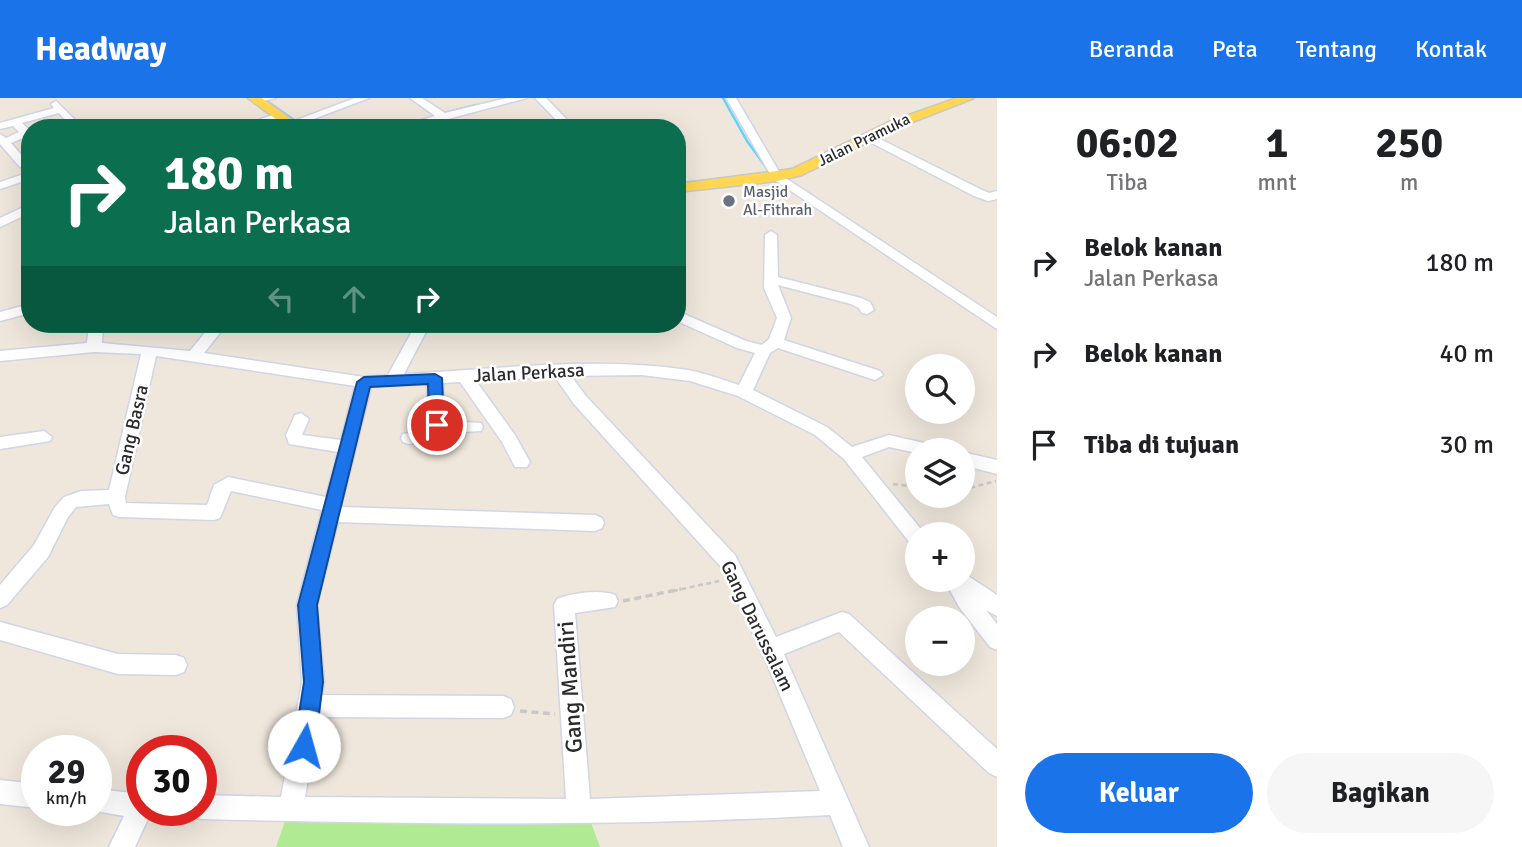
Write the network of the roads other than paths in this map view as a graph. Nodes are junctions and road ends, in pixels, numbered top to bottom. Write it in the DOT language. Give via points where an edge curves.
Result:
graph roads {
  1 [pos="271,98"];
  2 [pos="364,98"];
  3 [pos="415,98"];
  4 [pos="522,98"];
  5 [pos="540,98"];
  6 [pos="731,98"];
  7 [pos="968,98"];
  8 [pos="256,99"];
  9 [pos="278,116"];
  10 [pos="443,116"];
  11 [pos="23,119"];
  12 [pos="70,119"];
  13 [pos="269,119"];
  14 [pos="283,119"];
  15 [pos="312,119"];
  16 [pos="432,119"];
  17 [pos="561,119"];
  18 [pos="21,120"];
  19 [pos="15,122"];
  20 [pos="0,126"];
  21 [pos="21,127"];
  22 [pos="21,137"];
  23 [pos="869,137"];
  24 [pos="2,139"];
  25 [pos="21,163"];
  26 [pos="21,174"];
  27 [pos="778,177"];
  28 [pos="0,186"];
  29 [pos="686,187"];
  30 [pos="997,195"];
  31 [pos="21,212"];
  32 [pos="0,223"];
  33 [pos="771,235"];
  34 [pos="771,279"];
  35 [pos="867,310"];
  36 [pos="21,311"];
  37 [pos="0,317"];
  38 [pos="686,319"];
  39 [pos="997,324"];
  40 [pos="95,333"];
  41 [pos="213,333"];
  42 [pos="418,333"];
  43 [pos="770,346"];
  44 [pos="94,347"];
  45 [pos="150,350"];
  46 [pos="0,356"];
  47 [pos="194,356"];
  48 [pos="559,371"];
  49 [pos="875,375"];
  50 [pos="464,376"];
  51 [pos="435,378"];
  52 [pos="393,381"];
  53 [pos="364,382"];
  54 [pos="744,392"];
  55 [pos="301,419"];
  56 [pos="437,427"];
  57 [pos="475,427"];
  58 [pos="44,437"];
  59 [pos="409,438"];
  60 [pos="0,443"];
  61 [pos="905,443"];
  62 [pos="346,447"];
  63 [pos="850,454"];
  64 [pos="975,461"];
  65 [pos="521,462"];
  66 [pos="997,467"];
  67 [pos="117,504"];
  68 [pos="330,510"];
  69 [pos="595,523"];
  70 [pos="905,523"];
  71 [pos="962,592"];
  72 [pos="975,592"];
  73 [pos="0,599"];
  74 [pos="608,601"];
  75 [pos="997,607"];
  76 [pos="0,631"];
  77 [pos="997,640"];
  78 [pos="771,649"];
  79 [pos="176,665"];
  80 [pos="309,706"];
  81 [pos="503,707"];
  82 [pos="997,765"];
  83 [pos="0,792"];
  84 [pos="21,794"];
  85 [pos="838,802"];
  86 [pos="217,807"];
  87 [pos="291,809"];
  88 [pos="579,812"];
  89 [pos="132,826"];
  90 [pos="122,847"];
  91 [pos="856,847"];
  1 -- 8 [label="street"];
  2 -- 15 [label="street"];
  3 -- 10 [label="street"];
  4 -- 10 [label="street"];
  5 -- 17 [label="street"];
  6 -- 27 [label="street"];
  7 -- 23 [label="main road, Jalan Pramuka" via="917,114"];
  8 -- 9 [label="main road"];
  9 -- 13 [label="street"];
  9 -- 14 [label="main road"];
  10 -- 16 [label="street"];
  11 -- 12 [label="street" via="59,106"];
  18 -- 19 [label="street"];
  19 -- 20 [label="street"];
  19 -- 21 [label="street"];
  22 -- 24 [label="street"];
  23 -- 27 [label="main road, Jalan Pramuka"];
  23 -- 30 [label="street" via="978,193"];
  24 -- 25 [label="street"];
  26 -- 28 [label="street"];
  27 -- 29 [label="main road, Jalan Pramuka"];
  27 -- 39 [label="street"];
  31 -- 32 [label="street"];
  33 -- 34 [label="street"];
  34 -- 35 [label="street" via="856,301"];
  34 -- 43 [label="street" via="784,318"];
  36 -- 37 [label="street"];
  38 -- 43 [label="street" via="742,345"];
  40 -- 44 [label="street"];
  41 -- 47 [label="street"];
  42 -- 52 [label="street"];
  43 -- 49 [label="street"];
  43 -- 54 [label="street"];
  44 -- 45 [label="street, Jalan Perkasa"];
  44 -- 46 [label="street, Jalan Perkasa"];
  45 -- 47 [label="street, Jalan Perkasa"];
  45 -- 67 [label="street, Gang Basra"];
  47 -- 53 [label="street, Jalan Perkasa"];
  48 -- 50 [label="street, Jalan Perkasa"];
  48 -- 54 [label="street, Jalan Perkasa" via="642,370 691,376"];
  48 -- 78 [label="street, Gang Darussalam" via="580,400 728,561"];
  50 -- 51 [label="street, Jalan Perkasa"];
  50 -- 65 [label="street"];
  51 -- 52 [label="street, Jalan Perkasa"];
  51 -- 56 [label="street"];
  52 -- 53 [label="street, Jalan Perkasa"];
  53 -- 62 [label="street"];
  54 -- 63 [label="street, Jalan Perkasa" via="821,431"];
  55 -- 62 [label="street" via="295,440"];
  56 -- 57 [label="street"];
  56 -- 59 [label="street" via="432,438"];
  58 -- 60 [label="street"];
  61 -- 63 [label="street" via="889,442"];
  62 -- 68 [label="street"];
  63 -- 70 [label="street, Jalan Perkasa"];
  64 -- 66 [label="street"];
  67 -- 68 [label="street" via="214,513 220,490 228,484"];
  67 -- 73 [label="street" via="81,498 70,502 41,551"];
  68 -- 69 [label="street"];
  68 -- 80 [label="street" via="307,605 313,682"];
  71 -- 77 [label="street"];
  72 -- 75 [label="street"];
  74 -- 88 [label="street, Gang Mandiri" via="564,606"];
  76 -- 79 [label="street" via="118,664"];
  78 -- 82 [label="street" via="842,621"];
  78 -- 85 [label="street, Gang Darussalam"];
  80 -- 81 [label="street"];
  80 -- 87 [label="street"];
  83 -- 84 [label="street"];
  85 -- 88 [label="street"];
  85 -- 91 [label="street, Gang Darussalam"];
  86 -- 87 [label="street"];
  87 -- 88 [label="street"];
  89 -- 90 [label="street"];
}
